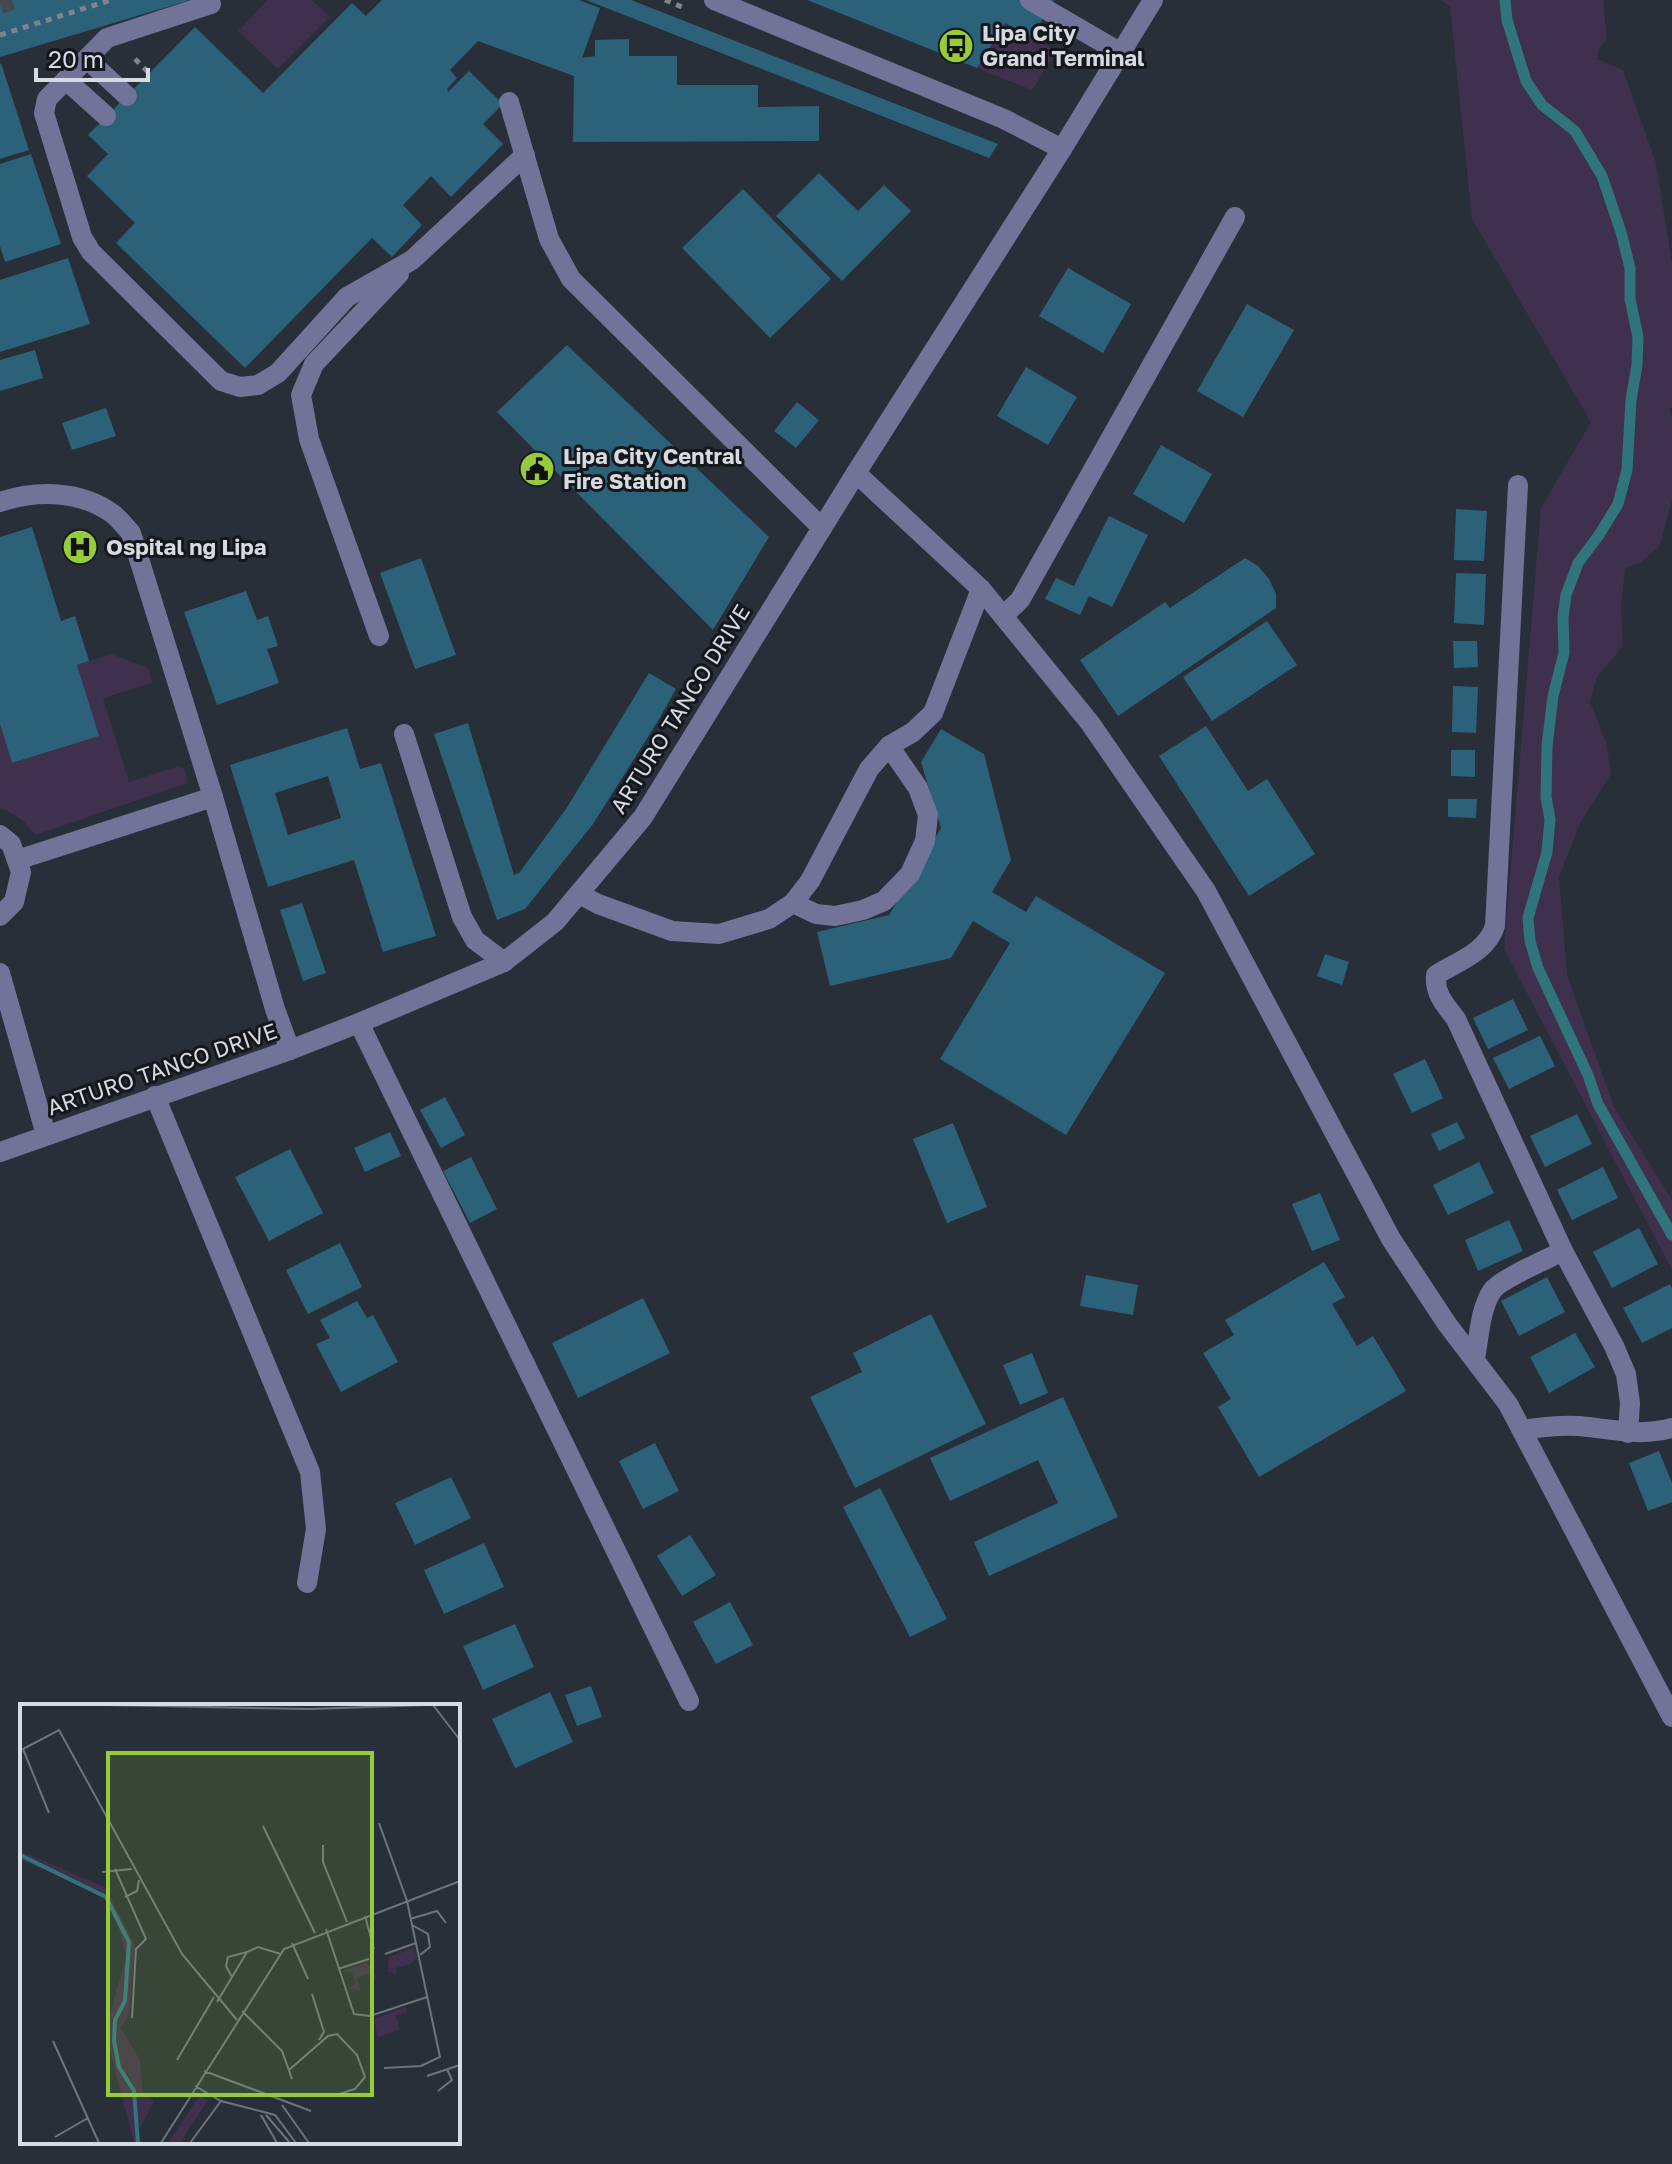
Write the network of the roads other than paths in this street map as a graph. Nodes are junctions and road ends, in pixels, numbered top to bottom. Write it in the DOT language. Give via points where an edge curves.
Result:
graph roads {
  1 [pos="714,0"];
  2 [pos="1030,0"];
  3 [pos="1153,0"];
  4 [pos="211,4"];
  5 [pos="1121,53"];
  6 [pos="87,59"];
  7 [pos="66,80"];
  8 [pos="127,96"];
  9 [pos="509,102"];
  10 [pos="106,116"];
  11 [pos="1062,149"];
  12 [pos="525,155"];
  13 [pos="1235,217"];
  14 [pos="412,260"];
  15 [pos="856,473"];
  16 [pos="1518,485"];
  17 [pos="0,502"];
  18 [pos="822,528"];
  19 [pos="981,589"];
  20 [pos="1003,616"];
  21 [pos="379,636"];
  22 [pos="404,734"];
  23 [pos="889,746"];
  24 [pos="213,797"];
  25 [pos="0,835"];
  26 [pos="17,860"];
  27 [pos="579,894"];
  28 [pos="793,903"];
  29 [pos="0,916"];
  30 [pos="504,962"];
  31 [pos="0,973"];
  32 [pos="359,1023"];
  33 [pos="290,1050"];
  34 [pos="155,1096"];
  35 [pos="46,1135"];
  36 [pos="0,1152"];
  37 [pos="1563,1251"];
  38 [pos="1475,1359"];
  39 [pos="1672,1428"];
  40 [pos="1522,1430"];
  41 [pos="1628,1433"];
  42 [pos="307,1583"];
  43 [pos="689,1701"];
  44 [pos="1672,1717"];
  1 -- 11 [label="street" via="1004,119"];
  2 -- 5 [label="street"];
  3 -- 5 [label="street, ARTURO TANCO DRIVE"];
  4 -- 6 [label="street" via="107,38"];
  5 -- 11 [label="street, ARTURO TANCO DRIVE"];
  6 -- 7 [label="street"];
  6 -- 8 [label="street"];
  7 -- 10 [label="street"];
  7 -- 14 [label="street" via="47,99 44,113 82,237 221,381 258,385 278,373 347,297"];
  9 -- 12 [label="street"];
  11 -- 15 [label="street, ARTURO TANCO DRIVE"];
  12 -- 14 [label="street"];
  12 -- 18 [label="street" via="549,239 571,279"];
  13 -- 20 [label="street" via="1020,600"];
  14 -- 21 [label="street" via="314,364 301,395 309,439"];
  15 -- 18 [label="street, ARTURO TANCO DRIVE"];
  15 -- 19 [label="street"];
  16 -- 37 [label="street" via="1495,926 1485,945 1436,975 1434,986 1456,1019"];
  17 -- 24 [label="street" via="47,492 85,499 113,514 131,533"];
  18 -- 27 [label="street, ARTURO TANCO DRIVE" via="643,817"];
  19 -- 20 [label="street"];
  19 -- 23 [label="street" via="933,713"];
  20 -- 38 [label="street" via="1090,723 1206,891 1391,1239"];
  22 -- 30 [label="street" via="462,917 475,940"];
  23 -- 28 [label="street" via="869,769"];
  23 -- 28 [label="street" via="918,788 928,815 925,841 910,874 884,901 863,910 835,916"];
  24 -- 26 [label="street"];
  24 -- 33 [label="street"];
  25 -- 26 [label="street" via="11,844"];
  26 -- 29 [label="street" via="21,872 14,902"];
  27 -- 28 [label="street" via="672,931 719,934 769,919"];
  27 -- 30 [label="street, ARTURO TANCO DRIVE" via="555,922"];
  30 -- 32 [label="street, ARTURO TANCO DRIVE"];
  31 -- 35 [label="street"];
  32 -- 33 [label="street, ARTURO TANCO DRIVE"];
  32 -- 43 [label="street"];
  33 -- 34 [label="street, ARTURO TANCO DRIVE"];
  34 -- 35 [label="street, ARTURO TANCO DRIVE"];
  34 -- 42 [label="street" via="310,1472 316,1529"];
  35 -- 36 [label="street, ARTURO TANCO DRIVE"];
  37 -- 38 [label="street" via="1492,1290"];
  37 -- 41 [label="street" via="1626,1374"];
  38 -- 40 [label="street"];
  39 -- 41 [label="street"];
  40 -- 41 [label="street" via="1576,1426"];
  40 -- 44 [label="street"];
}
